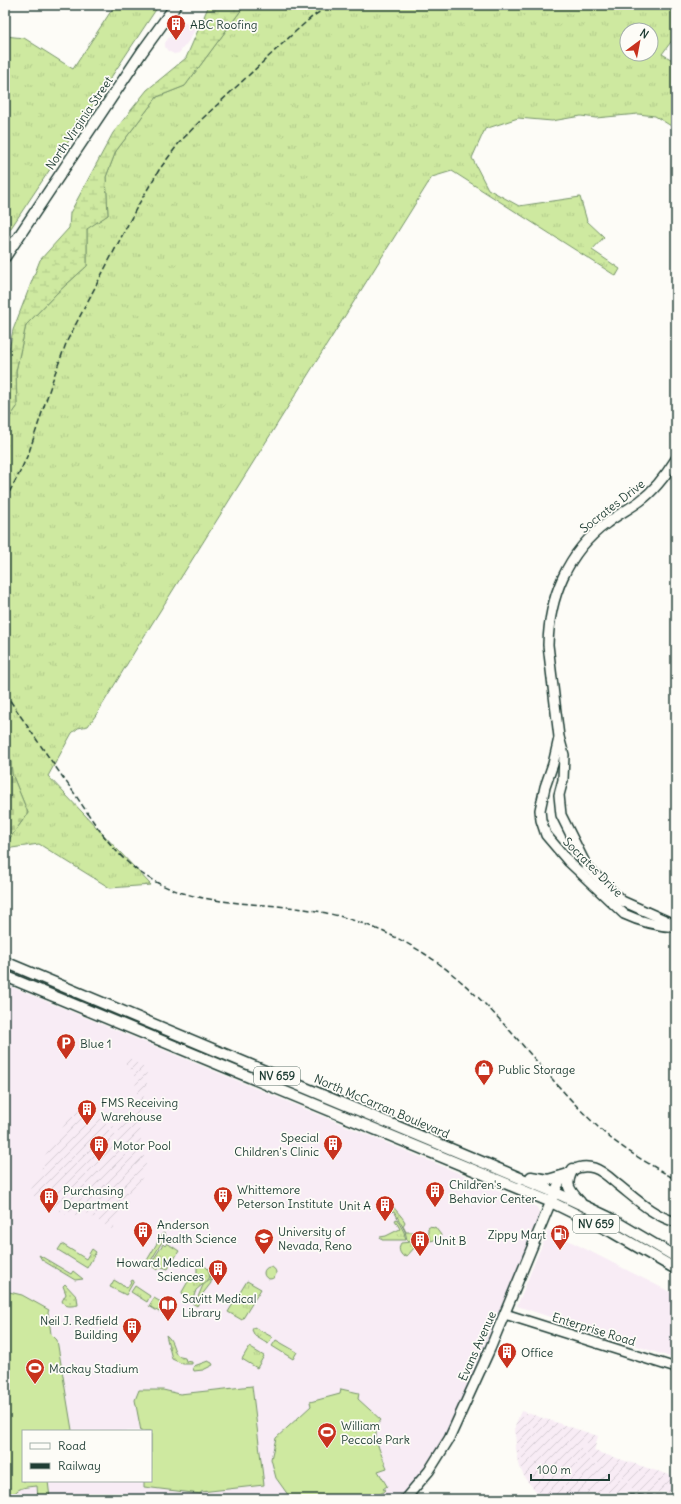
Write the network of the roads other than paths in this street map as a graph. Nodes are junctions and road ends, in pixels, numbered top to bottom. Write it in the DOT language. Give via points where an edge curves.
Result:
graph roads {
  1 [pos="176,5"];
  2 [pos="5,257"];
  3 [pos="676,459"];
  4 [pos="559,737"];
  5 [pos="676,926"];
  6 [pos="5,962"];
  7 [pos="5,976"];
  8 [pos="507,1172"];
  9 [pos="569,1172"];
  10 [pos="553,1197"];
  11 [pos="582,1205"];
  12 [pos="676,1222"];
  13 [pos="676,1257"];
  14 [pos="676,1269"];
  15 [pos="504,1314"];
  16 [pos="676,1368"];
  17 [pos="405,1499"];
  1 -- 2 [label="main road, North Virginia Street"];
  3 -- 4 [label="street, Socrates Drive" via="668,473 651,492 605,524 585,544 570,564 558,589 550,616 548,645"];
  4 -- 5 [label="street, Socrates Drive" via="564,755 563,780 559,795 561,815 587,866 622,901"];
  4 -- 5 [label="street, Socrates Drive" via="540,810 546,835 569,862 624,914 660,926"];
  6 -- 8 [label="main road, North McCarran Boulevard / NV 659"];
  7 -- 10 [label="main road, North McCarran Boulevard / NV 659"];
  8 -- 9 [label="main road" via="543,1180"];
  8 -- 10 [label="main road, North McCarran Boulevard / NV 659"];
  9 -- 10 [label="street" via="559,1183"];
  9 -- 11 [label="main road" via="569,1189"];
  9 -- 12 [label="street" via="589,1167 600,1171 654,1212"];
  10 -- 11 [label="main road, North McCarran Boulevard / NV 659"];
  10 -- 14 [label="main road, North McCarran Boulevard / NV 659"];
  10 -- 15 [label="street, Evans Avenue"];
  11 -- 13 [label="main road, North McCarran Boulevard / NV 659"];
  15 -- 16 [label="street, Enterprise Road"];
  15 -- 17 [label="street, Evans Avenue" via="449,1439 429,1471"];
}
